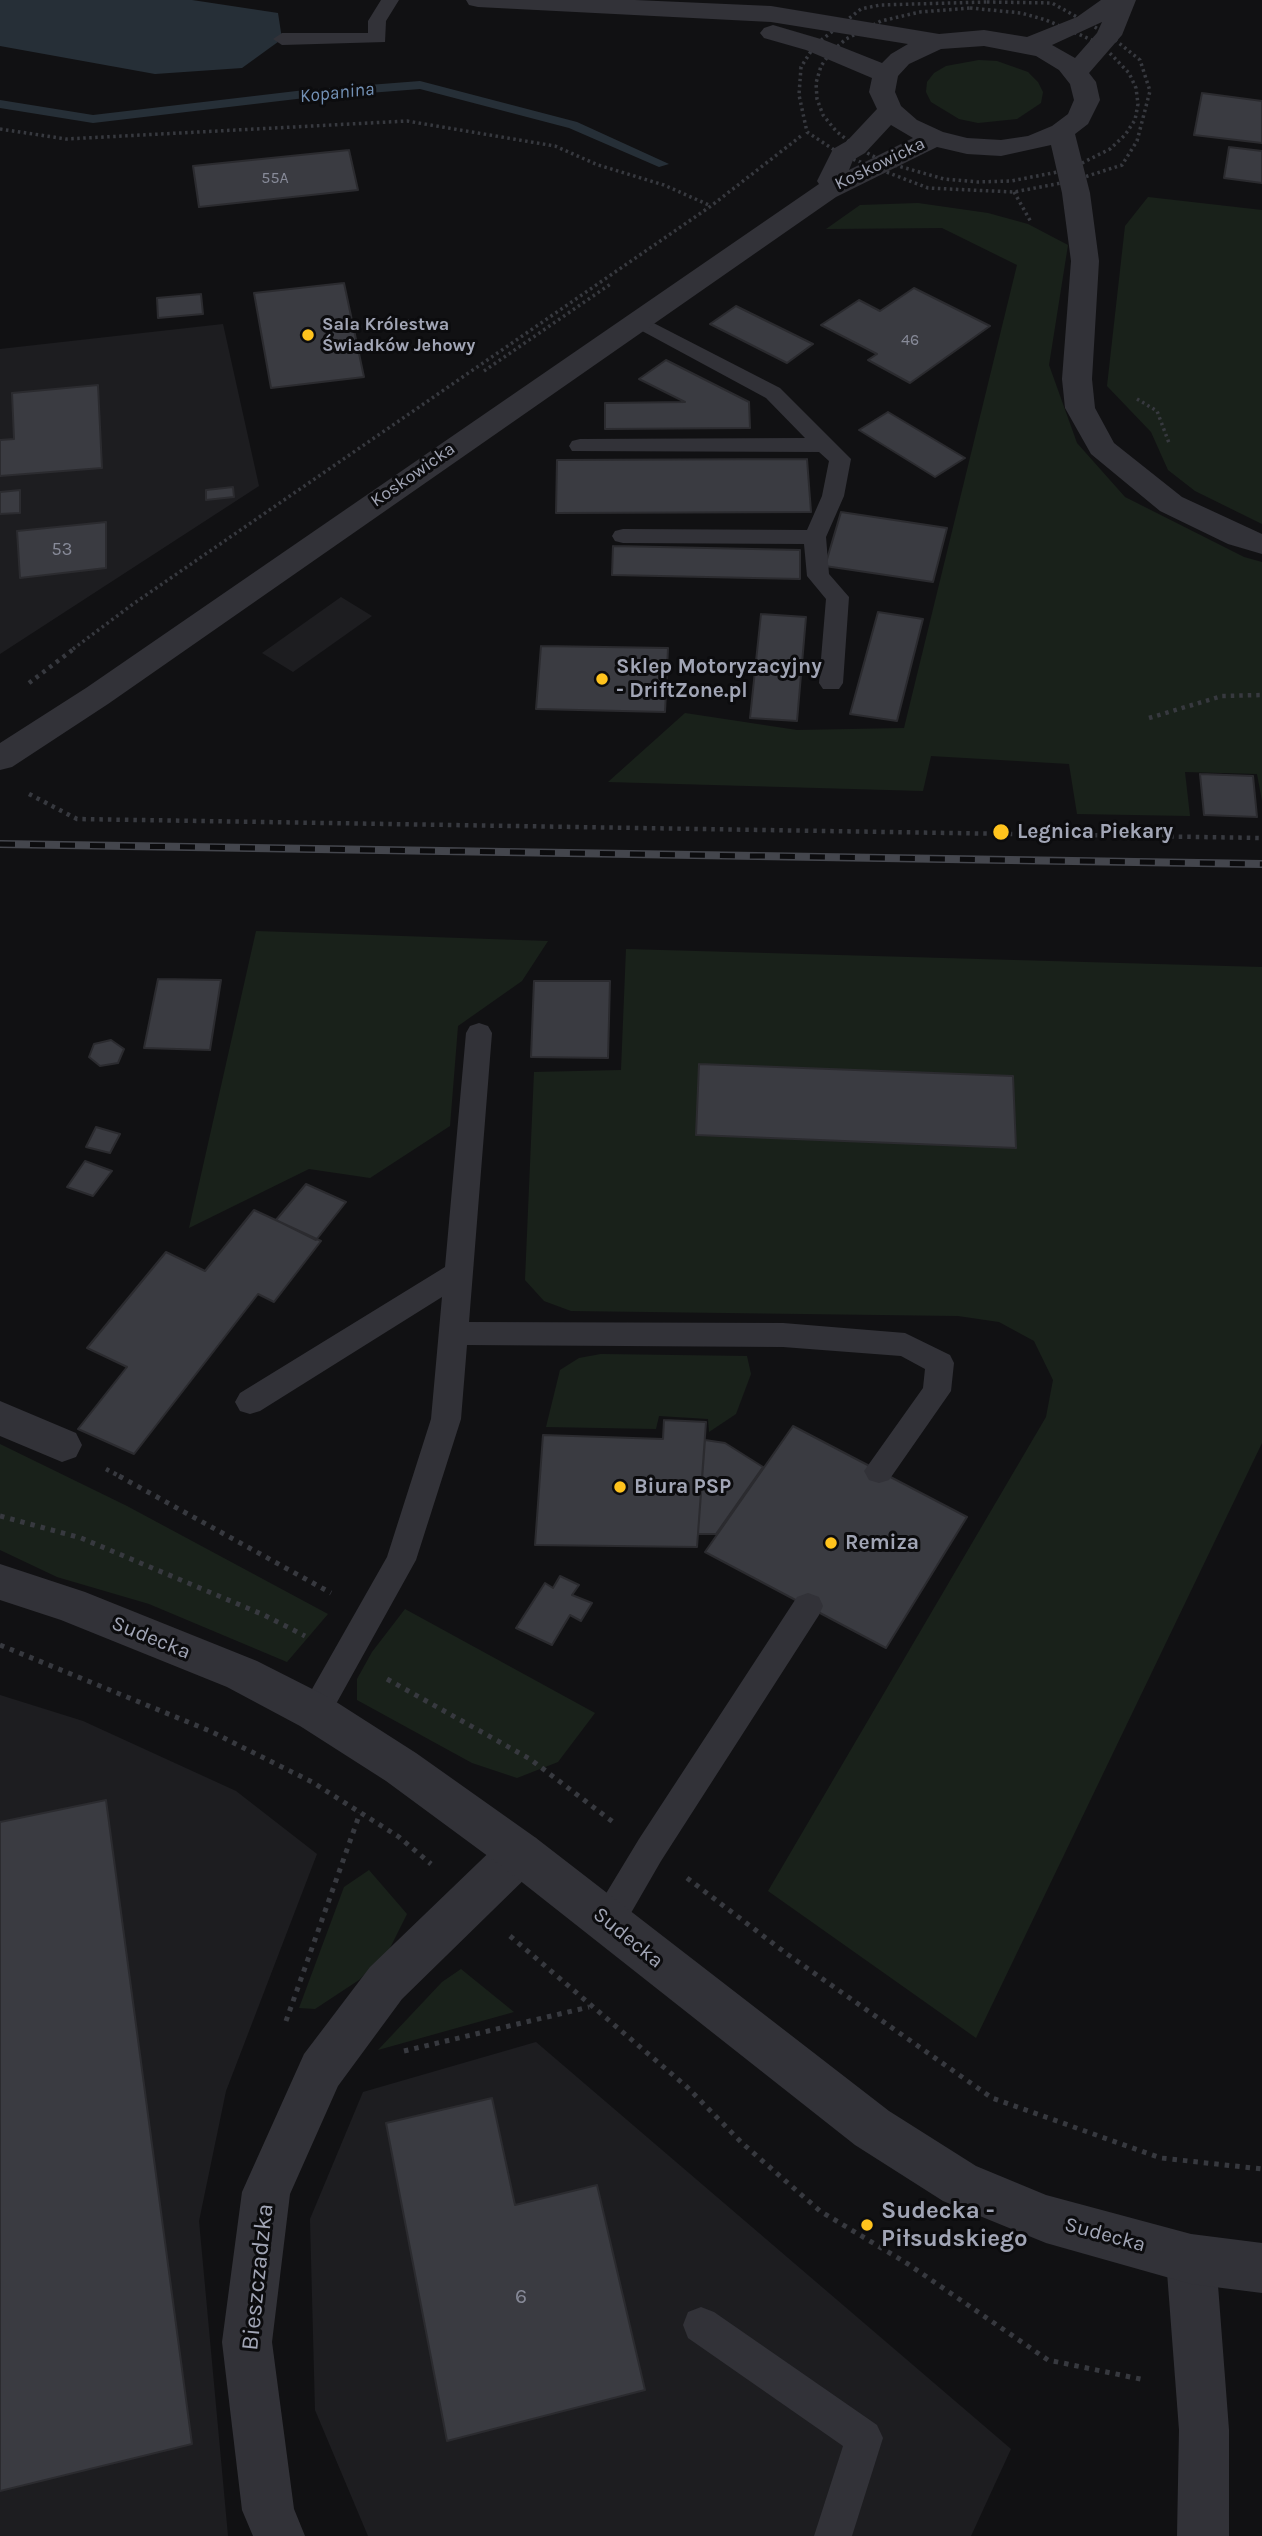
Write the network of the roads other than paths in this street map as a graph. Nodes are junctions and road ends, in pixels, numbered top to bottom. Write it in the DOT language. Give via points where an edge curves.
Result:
graph roads {
  1 [pos="390,0"];
  2 [pos="478,0"];
  3 [pos="1117,0"];
  4 [pos="1125,0"];
  5 [pos="700,13"];
  6 [pos="282,38"];
  7 [pos="939,43"];
  8 [pos="1028,46"];
  9 [pos="886,74"];
  10 [pos="1075,74"];
  11 [pos="890,110"];
  12 [pos="1061,132"];
  13 [pos="934,138"];
  14 [pos="1001,148"];
  15 [pos="1048,172"];
  16 [pos="826,191"];
  17 [pos="638,321"];
  18 [pos="824,445"];
  19 [pos="580,446"];
  20 [pos="623,536"];
  21 [pos="815,537"];
  22 [pos="1262,544"];
  23 [pos="831,683"];
  24 [pos="0,759"];
  25 [pos="479,1034"];
  26 [pos="459,1272"];
  27 [pos="453,1333"];
  28 [pos="250,1402"];
  29 [pos="0,1418"];
  30 [pos="62,1445"];
  31 [pos="878,1471"];
  32 [pos="0,1583"];
  33 [pos="808,1606"];
  34 [pos="315,1712"];
  35 [pos="520,1853"];
  36 [pos="608,1921"];
  37 [pos="1191,2259"];
  38 [pos="1262,2268"];
  39 [pos="701,2325"];
  40 [pos="279,2536"];
  41 [pos="833,2536"];
  42 [pos="1203,2536"];
  1 -- 6 [label="lane" via="377,21 378,38"];
  2 -- 5 [label="street"];
  3 -- 8 [label="street" via="1086,22"];
  4 -- 10 [label="street" via="1109,35"];
  5 -- 7 [label="street" via="771,14"];
  5 -- 9 [label="street" via="831,52"];
  7 -- 8 [label="street" via="984,38"];
  7 -- 9 [label="street" via="900,59"];
  8 -- 10 [label="street" via="1045,51"];
  9 -- 11 [label="street" via="882,92"];
  10 -- 12 [label="street" via="1083,82 1087,100 1079,118"];
  11 -- 13 [label="street" via="908,126"];
  11 -- 16 [label="street, Koskowicka" via="856,147 842,155"];
  12 -- 14 [label="street" via="1034,143"];
  12 -- 15 [label="street"];
  13 -- 14 [label="street"];
  13 -- 16 [label="street, Koskowicka"];
  14 -- 15 [label="street"];
  15 -- 22 [label="street" via="1082,234 1085,261 1078,388 1080,408 1102,448 1171,503"];
  16 -- 17 [label="street, Koskowicka"];
  17 -- 18 [label="lane" via="773,393"];
  17 -- 24 [label="street, Koskowicka"];
  18 -- 19 [label="lane"];
  18 -- 21 [label="lane" via="840,459 833,496"];
  20 -- 21 [label="lane"];
  21 -- 23 [label="lane" via="818,576 838,597"];
  25 -- 26 [label="lane"];
  26 -- 27 [label="lane"];
  26 -- 28 [label="lane"];
  27 -- 31 [label="lane" via="783,1335 905,1345 940,1363 937,1391"];
  27 -- 34 [label="lane" via="446,1419 401,1560"];
  29 -- 30 [label="street"];
  32 -- 34 [label="street, Sudecka" via="70,1605 230,1669"];
  33 -- 36 [label="lane"];
  34 -- 35 [label="street, Sudecka"];
  35 -- 36 [label="street, Sudecka"];
  35 -- 40 [label="street, Bieszczadzka" via="386,1983 321,2070 266,2192 247,2342 268,2510"];
  36 -- 37 [label="street, Sudecka" via="872,2129 960,2184 1046,2219"];
  37 -- 38 [label="street, Sudecka"];
  37 -- 42 [label="street" via="1202,2391"];
  39 -- 41 [label="lane" via="864,2438"];
}
